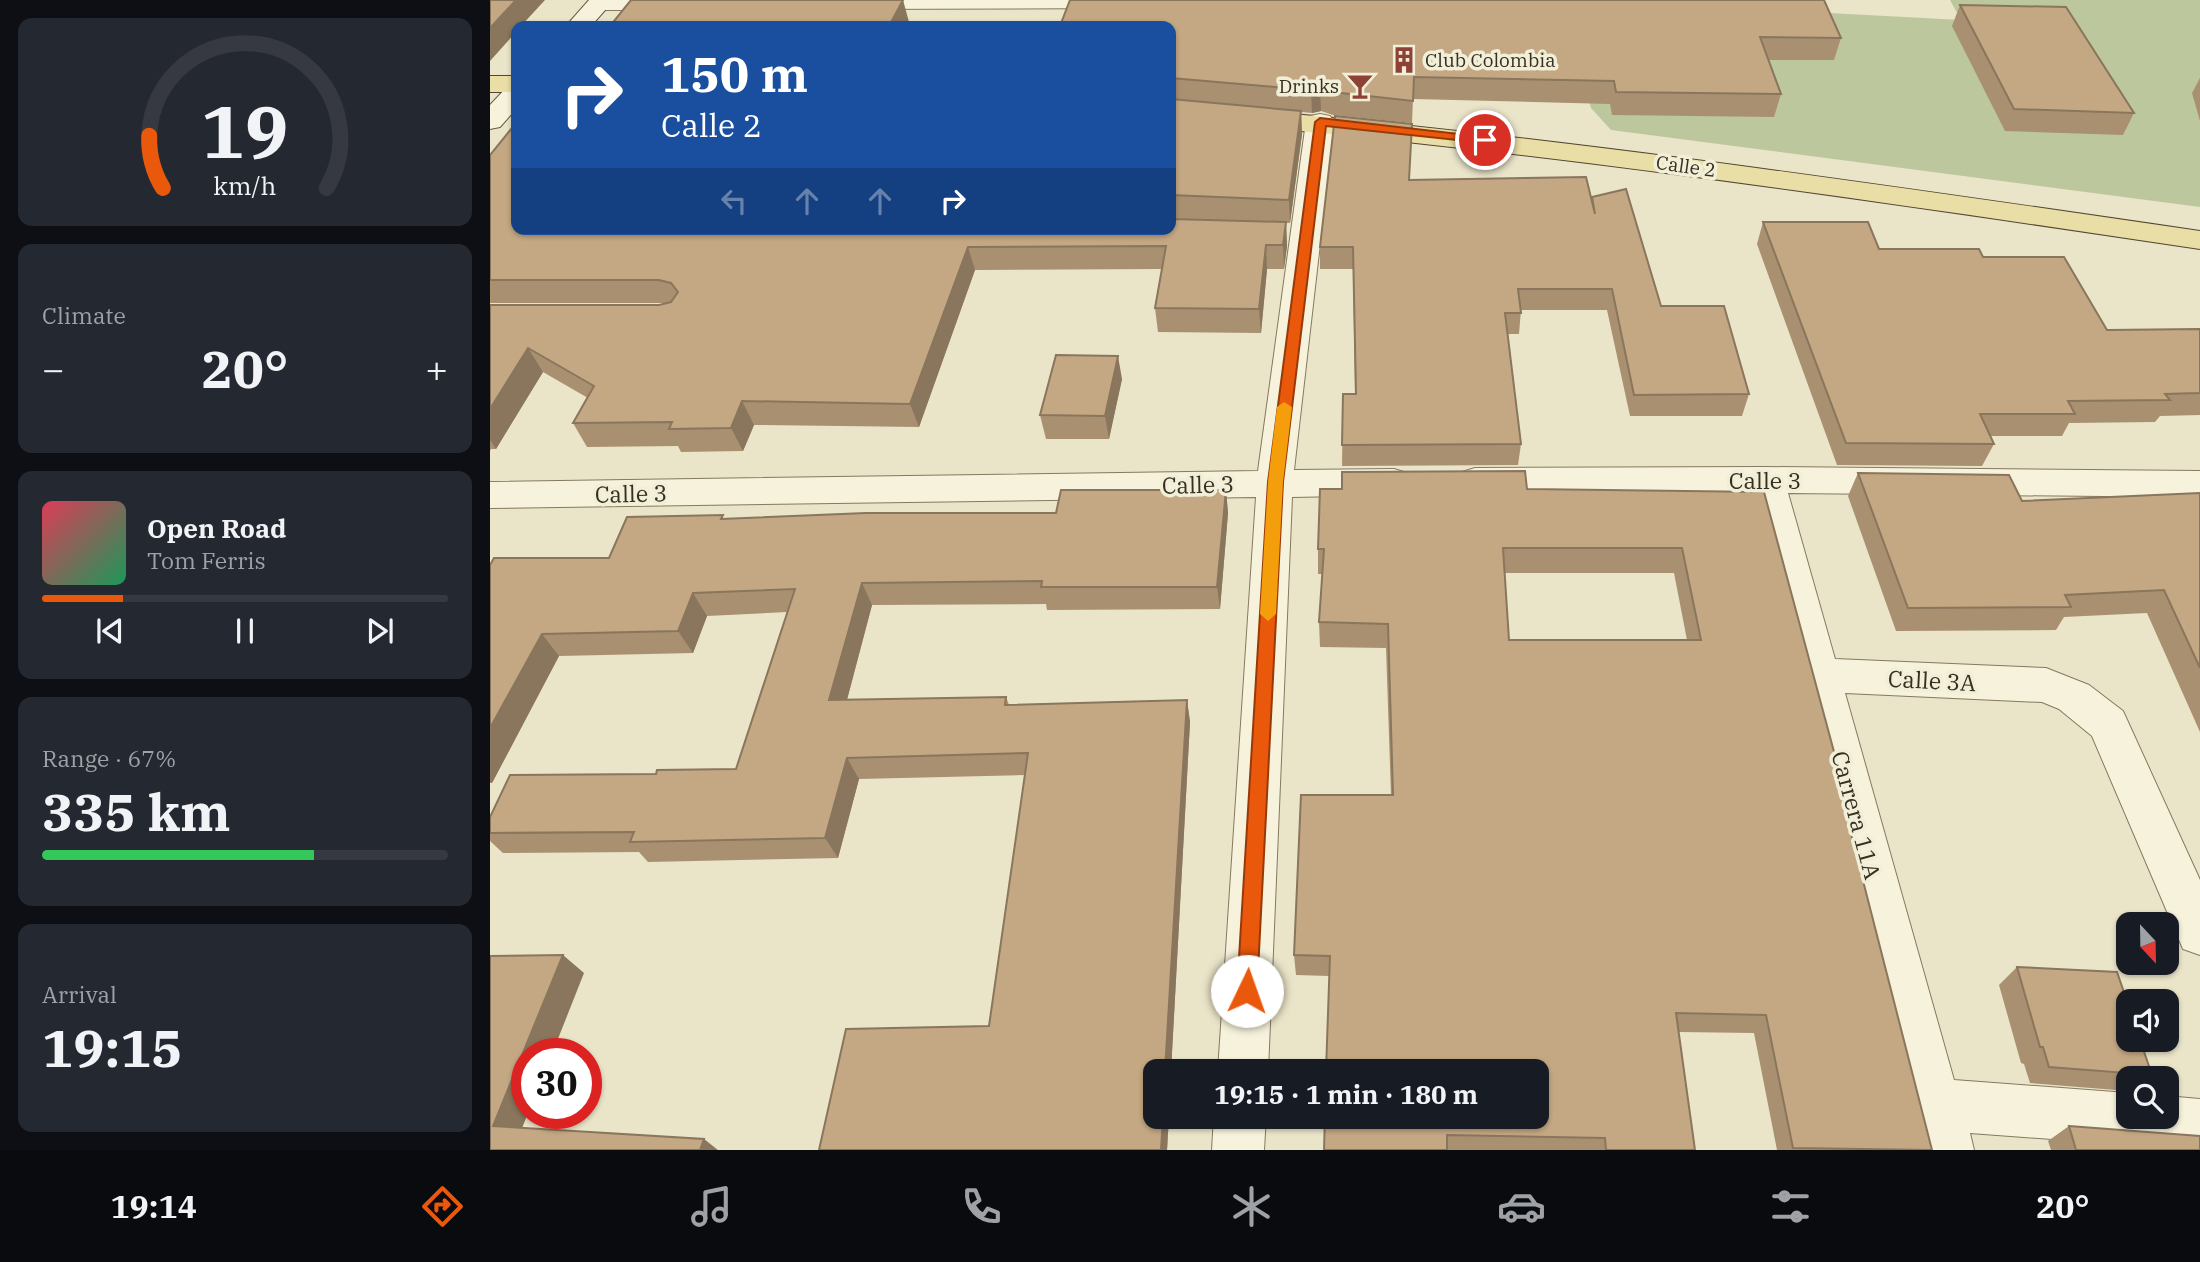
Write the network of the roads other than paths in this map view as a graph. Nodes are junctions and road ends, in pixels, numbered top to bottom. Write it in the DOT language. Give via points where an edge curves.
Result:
graph roads {
  1 [pos="990,1"];
  2 [pos="1149,1"];
  3 [pos="601,2"];
  4 [pos="823,2"];
  5 [pos="711,3"];
  6 [pos="583,21"];
  7 [pos="490,83"];
  8 [pos="511,84"];
  9 [pos="511,98"];
  10 [pos="1176,111"];
  11 [pos="490,121"];
  12 [pos="1320,122"];
  13 [pos="2200,240"];
  14 [pos="1766,480"];
  15 [pos="1275,482"];
  16 [pos="2200,484"];
  17 [pos="490,495"];
  18 [pos="1819,675"];
  19 [pos="2200,933"];
  20 [pos="1244,1059"];
  21 [pos="2200,1125"];
  22 [pos="1942,1127"];
  23 [pos="1239,1129"];
  24 [pos="1238,1150"];
  1 -- 2 [label="street"];
  1 -- 4 [label="street"];
  3 -- 5 [label="street"];
  3 -- 6 [label="street"];
  7 -- 8 [label="main road"];
  9 -- 11 [label="street"];
  10 -- 12 [label="main road, Calle 2"];
  12 -- 13 [label="main road, Calle 2" via="1567,149"];
  12 -- 15 [label="street" via="1293,234"];
  14 -- 15 [label="street, Calle 3"];
  14 -- 16 [label="street, Calle 3"];
  14 -- 18 [label="street, Carrera 11A"];
  15 -- 17 [label="street, Calle 3"];
  15 -- 20 [label="street"];
  18 -- 19 [label="street, Calle 3A" via="2046,685 2074,697 2108,724"];
  18 -- 22 [label="street, Carrera 11A"];
  21 -- 22 [label="street"];
  23 -- 24 [label="street"];
}
